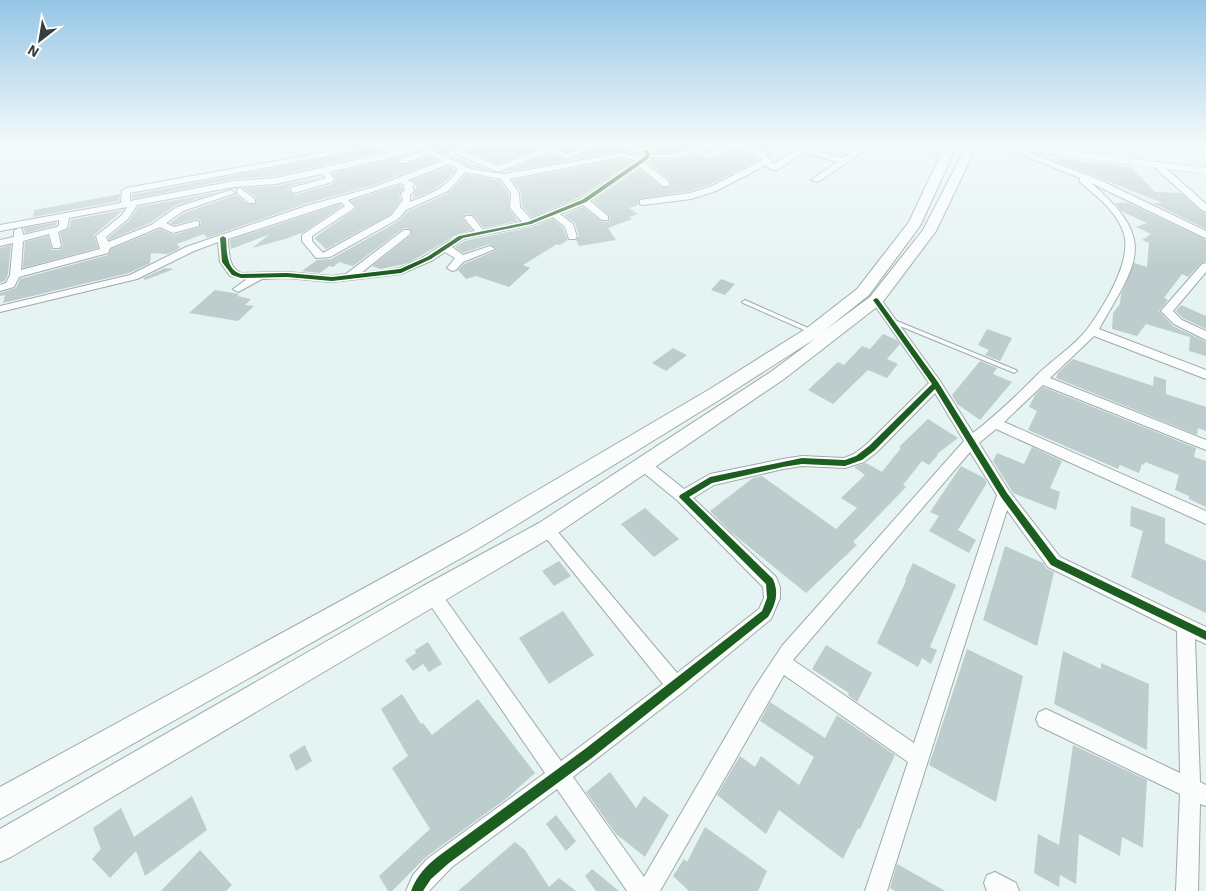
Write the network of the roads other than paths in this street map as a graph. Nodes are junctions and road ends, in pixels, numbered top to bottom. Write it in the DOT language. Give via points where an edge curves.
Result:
graph roads {
  1 [pos="404,184"];
  2 [pos="161,185"];
  3 [pos="231,185"];
  4 [pos="258,185"];
  5 [pos="316,185"];
  6 [pos="401,185"];
  7 [pos="450,185"];
  8 [pos="510,185"];
  9 [pos="606,185"];
  10 [pos="721,185"];
  11 [pos="933,185"];
  12 [pos="952,185"];
  13 [pos="1088,185"];
  14 [pos="1102,185"];
  15 [pos="1179,185"];
  16 [pos="294,190"];
  17 [pos="240,191"];
  18 [pos="393,193"];
  19 [pos="342,198"];
  20 [pos="252,201"];
  21 [pos="584,201"];
  22 [pos="643,202"];
  23 [pos="130,204"];
  24 [pos="1206,209"];
  25 [pos="401,210"];
  26 [pos="554,214"];
  27 [pos="64,216"];
  28 [pos="469,218"];
  29 [pos="605,218"];
  30 [pos="160,223"];
  31 [pos="529,223"];
  32 [pos="21,224"];
  33 [pos="196,224"];
  34 [pos="0,228"];
  35 [pos="53,231"];
  36 [pos="407,232"];
  37 [pos="482,234"];
  38 [pos="1206,235"];
  39 [pos="572,237"];
  40 [pos="223,238"];
  41 [pos="17,240"];
  42 [pos="0,243"];
  43 [pos="56,246"];
  44 [pos="104,247"];
  45 [pos="444,247"];
  46 [pos="490,250"];
  47 [pos="429,258"];
  48 [pos="460,260"];
  49 [pos="1206,266"];
  50 [pos="452,268"];
  51 [pos="14,275"];
  52 [pos="351,275"];
  53 [pos="260,276"];
  54 [pos="382,281"];
  55 [pos="0,288"];
  56 [pos="238,288"];
  57 [pos="876,300"];
  58 [pos="745,302"];
  59 [pos="0,309"];
  60 [pos="891,320"];
  61 [pos="1092,331"];
  62 [pos="813,332"];
  63 [pos="1206,336"];
  64 [pos="1014,371"];
  65 [pos="1206,375"];
  66 [pos="1040,379"];
  67 [pos="936,384"];
  68 [pos="996,424"];
  69 [pos="972,441"];
  70 [pos="1206,445"];
  71 [pos="644,465"];
  72 [pos="1004,495"];
  73 [pos="683,497"];
  74 [pos="1206,518"];
  75 [pos="547,529"];
  76 [pos="432,594"];
  77 [pos="1186,626"];
  78 [pos="1206,636"];
  79 [pos="781,662"];
  80 [pos="676,686"];
  81 [pos="1046,719"];
  82 [pos="919,758"];
  83 [pos="560,776"];
  84 [pos="1198,791"];
  85 [pos="0,804"];
  86 [pos="0,846"];
  87 [pos="417,891"];
  88 [pos="640,891"];
  89 [pos="648,891"];
  90 [pos="876,891"];
  91 [pos="1187,891"];
  1 -- 18 [label="street"];
  1 -- 25 [label="street" via="410,191 405,194 407,200"];
  2 -- 23 [label="street" via="126,191"];
  3 -- 23 [label="street"];
  4 -- 17 [label="street"];
  5 -- 16 [label="street"];
  6 -- 19 [label="street"];
  7 -- 25 [label="street"];
  8 -- 31 [label="street" via="515,192 515,208"];
  9 -- 21 [label="street"];
  10 -- 22 [label="street" via="691,196"];
  11 -- 62 [label="main road" via="915,223 863,292"];
  12 -- 57 [label="main road" via="929,231"];
  13 -- 61 [label="street" via="1124,221 1131,239 1130,255 1121,280"];
  14 -- 38 [label="street"];
  15 -- 24 [label="street"];
  17 -- 20 [label="street"];
  17 -- 30 [label="street" via="186,206"];
  19 -- 25 [label="street" via="350,207 307,235 307,241 323,255 395,217"];
  19 -- 40 [label="street"];
  21 -- 26 [label="street"];
  21 -- 29 [label="street"];
  23 -- 27 [label="street"];
  23 -- 44 [label="street" via="125,217 101,236"];
  26 -- 31 [label="street"];
  26 -- 39 [label="street" via="570,226"];
  27 -- 32 [label="street"];
  27 -- 35 [label="street" via="62,227"];
  28 -- 37 [label="street"];
  30 -- 33 [label="street" via="173,230"];
  30 -- 44 [label="street"];
  31 -- 37 [label="street"];
  32 -- 34 [label="street"];
  32 -- 41 [label="street"];
  35 -- 41 [label="street"];
  35 -- 43 [label="street"];
  36 -- 52 [label="street"];
  37 -- 45 [label="street" via="462,237"];
  40 -- 53 [label="street" via="224,260 229,269 241,276"];
  40 -- 59 [label="street" via="190,249 133,277"];
  41 -- 42 [label="street"];
  41 -- 51 [label="street"];
  44 -- 51 [label="street" via="100,252"];
  45 -- 47 [label="street"];
  45 -- 48 [label="street" via="460,256"];
  46 -- 48 [label="street"];
  47 -- 52 [label="street" via="401,271"];
  47 -- 54 [label="street" via="406,275"];
  48 -- 50 [label="street"];
  49 -- 63 [label="street" via="1167,311 1178,322"];
  51 -- 55 [label="street" via="10,285"];
  52 -- 53 [label="street" via="320,279"];
  53 -- 56 [label="street"];
  57 -- 60 [label="street"];
  57 -- 71 [label="main road" via="778,375"];
  58 -- 62 [label="lane"];
  60 -- 64 [label="lane"];
  60 -- 67 [label="street"];
  61 -- 65 [label="street"];
  61 -- 66 [label="street"];
  62 -- 85 [label="main road" via="471,541"];
  66 -- 68 [label="street"];
  66 -- 70 [label="street"];
  67 -- 69 [label="street"];
  67 -- 73 [label="street" via="859,458 845,463 802,461 710,480"];
  68 -- 69 [label="street"];
  68 -- 74 [label="street"];
  69 -- 72 [label="street"];
  69 -- 79 [label="street"];
  71 -- 73 [label="street"];
  71 -- 75 [label="main road"];
  72 -- 77 [label="street" via="1054,562"];
  72 -- 82 [label="street"];
  73 -- 80 [label="street" via="770,582 774,594 765,614"];
  75 -- 76 [label="main road"];
  75 -- 80 [label="street"];
  76 -- 83 [label="street"];
  76 -- 86 [label="main road"];
  77 -- 78 [label="street"];
  77 -- 84 [label="street"];
  79 -- 82 [label="street"];
  79 -- 89 [label="street"];
  80 -- 83 [label="street"];
  81 -- 84 [label="street"];
  82 -- 90 [label="street"];
  83 -- 87 [label="street" via="435,866"];
  83 -- 88 [label="street"];
  84 -- 91 [label="street"];
}
